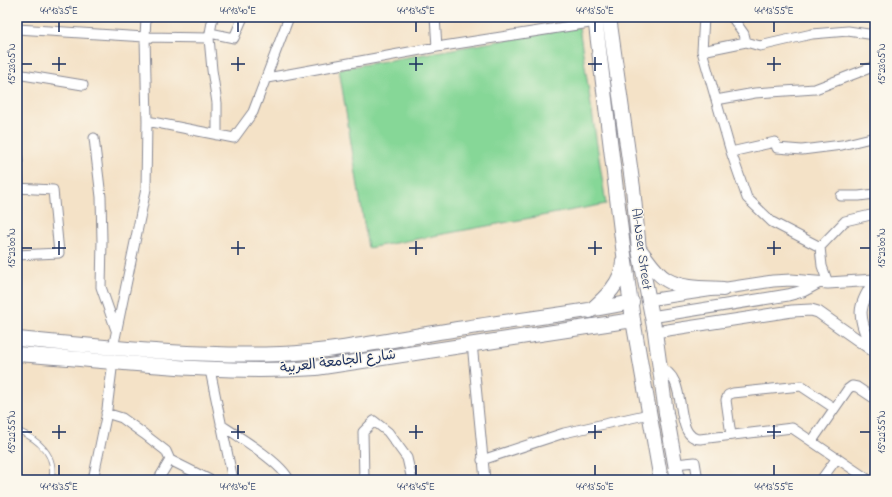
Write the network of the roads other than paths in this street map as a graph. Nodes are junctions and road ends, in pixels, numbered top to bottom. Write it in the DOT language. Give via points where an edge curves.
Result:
graph roads {
  1 [pos="146,17"];
  2 [pos="213,17"];
  3 [pos="243,17"];
  4 [pos="289,17"];
  5 [pos="435,17"];
  6 [pos="609,17"];
  7 [pos="704,17"];
  8 [pos="732,17"];
  9 [pos="596,20"];
  10 [pos="17,29"];
  11 [pos="875,35"];
  12 [pos="210,36"];
  13 [pos="145,37"];
  14 [pos="746,42"];
  15 [pos="437,47"];
  16 [pos="702,51"];
  17 [pos="875,66"];
  18 [pos="17,74"];
  19 [pos="266,78"];
  20 [pos="83,85"];
  21 [pos="716,100"];
  22 [pos="147,121"];
  23 [pos="217,135"];
  24 [pos="875,137"];
  25 [pos="94,138"];
  26 [pos="17,142"];
  27 [pos="731,152"];
  28 [pos="631,178"];
  29 [pos="614,180"];
  30 [pos="18,188"];
  31 [pos="875,194"];
  32 [pos="841,196"];
  33 [pos="634,199"];
  34 [pos="617,202"];
  35 [pos="875,214"];
  36 [pos="623,247"];
  37 [pos="820,247"];
  38 [pos="639,250"];
  39 [pos="17,255"];
  40 [pos="875,280"];
  41 [pos="823,283"];
  42 [pos="723,289"];
  43 [pos="648,300"];
  44 [pos="632,302"];
  45 [pos="590,311"];
  46 [pos="652,317"];
  47 [pos="634,326"];
  48 [pos="117,332"];
  49 [pos="655,332"];
  50 [pos="17,339"];
  51 [pos="472,343"];
  52 [pos="873,351"];
  53 [pos="17,354"];
  54 [pos="113,354"];
  55 [pos="659,368"];
  56 [pos="210,370"];
  57 [pos="875,399"];
  58 [pos="834,408"];
  59 [pos="106,413"];
  60 [pos="649,414"];
  61 [pos="221,425"];
  62 [pos="17,430"];
  63 [pos="731,435"];
  64 [pos="812,441"];
  65 [pos="837,458"];
  66 [pos="170,460"];
  67 [pos="482,460"];
  68 [pos="675,464"];
  69 [pos="660,474"];
  70 [pos="51,480"];
  71 [pos="93,480"];
  72 [pos="158,480"];
  73 [pos="210,480"];
  74 [pos="233,480"];
  75 [pos="289,480"];
  76 [pos="364,480"];
  77 [pos="412,480"];
  78 [pos="485,480"];
  79 [pos="678,480"];
  80 [pos="698,480"];
  81 [pos="821,480"];
  82 [pos="869,480"];
  1 -- 13 [label="street"];
  2 -- 12 [label="street"];
  3 -- 12 [label="street" via="234,38"];
  4 -- 19 [label="street"];
  5 -- 15 [label="street"];
  6 -- 28 [label="main road, Al-Nser Street"];
  7 -- 16 [label="street"];
  8 -- 14 [label="street" via="744,34"];
  9 -- 15 [label="street"];
  9 -- 29 [label="main road, Al-Nser Street"];
  10 -- 13 [label="street"];
  11 -- 14 [label="street" via="848,30 812,34 760,46"];
  12 -- 13 [label="street"];
  12 -- 23 [label="street" via="217,103"];
  13 -- 22 [label="street"];
  14 -- 16 [label="street"];
  15 -- 19 [label="street"];
  16 -- 21 [label="street"];
  17 -- 21 [label="street" via="815,89 755,93"];
  18 -- 20 [label="street"];
  19 -- 23 [label="street" via="253,112 234,138"];
  21 -- 27 [label="street"];
  22 -- 23 [label="street"];
  22 -- 48 [label="street" via="146,189"];
  24 -- 27 [label="street" via="842,146 802,150 776,148 775,142"];
  25 -- 48 [label="street" via="101,197 101,287"];
  26 -- 30 [label="street"];
  27 -- 37 [label="street" via="747,198 772,222"];
  28 -- 29 [label="main road" via="624,183"];
  28 -- 33 [label="main road, Al-Nser Street"];
  29 -- 34 [label="main road, Al-Nser Street"];
  30 -- 39 [label="street" via="53,190 59,253"];
  31 -- 32 [label="street"];
  33 -- 34 [label="main road" via="627,198"];
  33 -- 38 [label="main road, Al-Nser Street"];
  34 -- 36 [label="main road, Al-Nser Street"];
  35 -- 37 [label="street" via="845,220"];
  36 -- 44 [label="main road, Al-Nser Street"];
  36 -- 45 [label="main road" via="623,266 617,281 612,290"];
  37 -- 41 [label="street"];
  38 -- 42 [label="main road" via="667,280 681,285"];
  38 -- 43 [label="main road, Al-Nser Street"];
  40 -- 41 [label="street"];
  40 -- 52 [label="street" via="860,310 861,320"];
  41 -- 42 [label="street" via="787,280"];
  41 -- 46 [label="street" via="788,295"];
  42 -- 43 [label="street"];
  43 -- 46 [label="main road, Al-Nser Street"];
  44 -- 45 [label="main road, شارع الجامعة العربية"];
  44 -- 47 [label="main road, Al-Nser Street"];
  45 -- 54 [label="main road, شارع الجامعة العربية" via="349,347 281,354"];
  46 -- 49 [label="main road, Al-Nser Street"];
  47 -- 51 [label="main road, شارع الجامعة العربية" via="592,326"];
  47 -- 60 [label="main road, Al-Nser Street"];
  48 -- 54 [label="street"];
  49 -- 52 [label="street" via="811,310 818,312"];
  49 -- 55 [label="main road, Al-Nser Street"];
  50 -- 54 [label="main road, شارع الجامعة العربية"];
  51 -- 56 [label="main road, شارع الجامعة العربية" via="316,368"];
  51 -- 67 [label="street"];
  53 -- 54 [label="main road, شارع الجامعة العربية"];
  54 -- 56 [label="main road, شارع الجامعة العربية"];
  54 -- 59 [label="street"];
  55 -- 63 [label="street" via="669,372 674,379 685,427 691,437 700,439"];
  55 -- 68 [label="main road, Al-Nser Street"];
  56 -- 61 [label="street"];
  57 -- 58 [label="street" via="852,386"];
  58 -- 63 [label="street" via="801,386 733,393 728,395 726,400"];
  58 -- 64 [label="street"];
  59 -- 66 [label="street" via="122,418 144,434 166,451"];
  59 -- 71 [label="street"];
  60 -- 67 [label="street" via="564,433"];
  60 -- 69 [label="main road, Al-Nser Street"];
  61 -- 74 [label="street"];
  61 -- 75 [label="street" via="253,446 286,473"];
  62 -- 70 [label="lane" via="30,436 51,458"];
  63 -- 64 [label="street" via="792,428"];
  64 -- 65 [label="street"];
  65 -- 81 [label="street"];
  65 -- 82 [label="street"];
  66 -- 72 [label="street"];
  66 -- 73 [label="street"];
  67 -- 78 [label="street"];
  68 -- 69 [label="main road"];
  68 -- 79 [label="main road, Al-Nser Street"];
  68 -- 80 [label="street" via="695,462"];
  76 -- 77 [label="street" via="363,432 374,421 388,432 408,458"];
}
